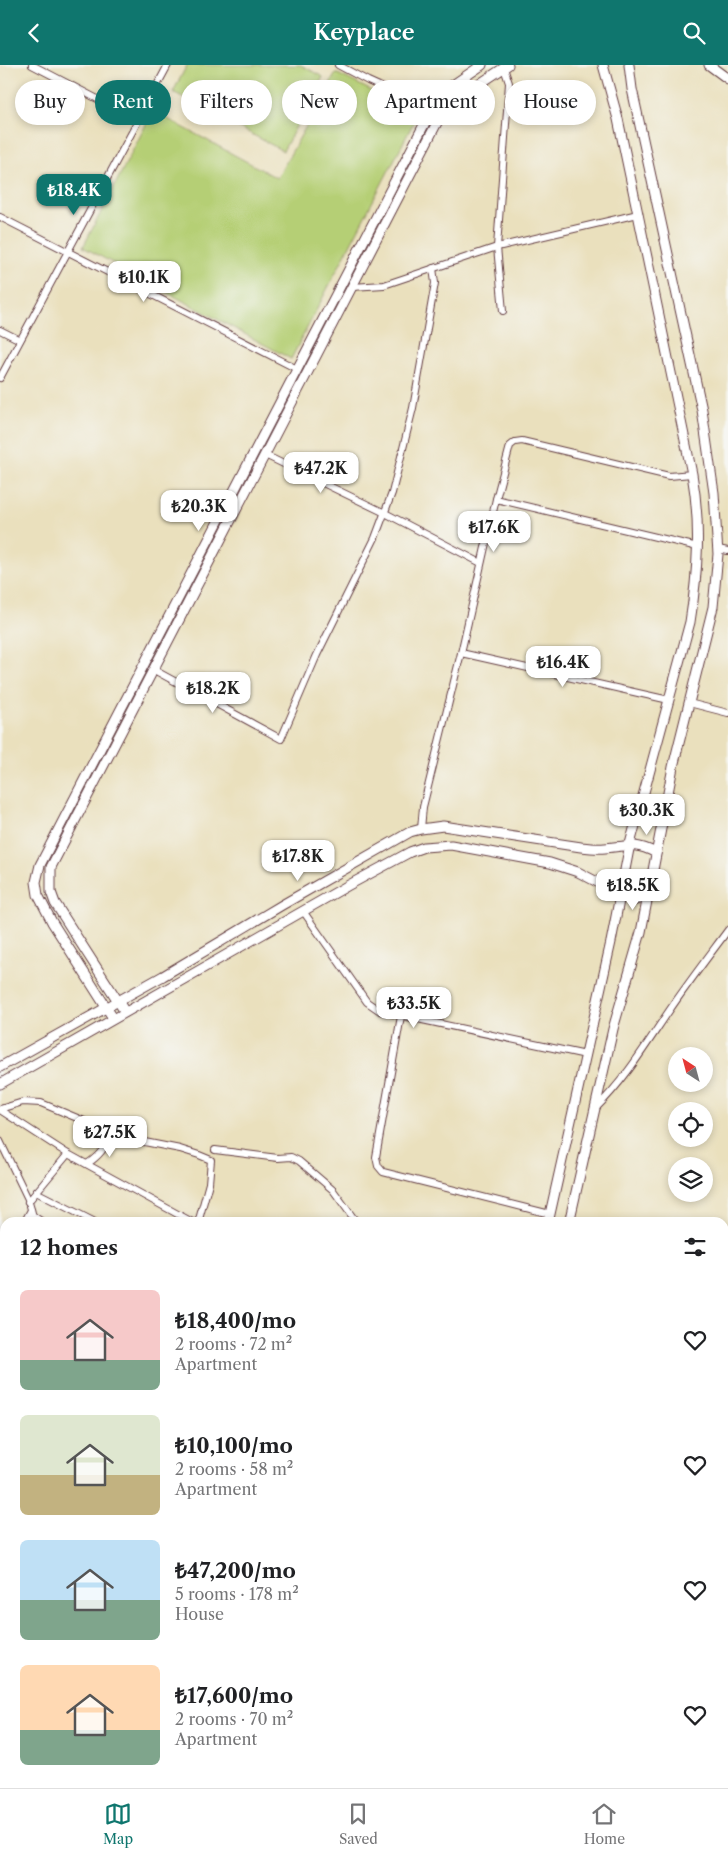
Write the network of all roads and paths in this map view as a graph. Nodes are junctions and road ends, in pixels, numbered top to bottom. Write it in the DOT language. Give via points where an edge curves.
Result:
graph roads {
  1 [pos="32,65"];
  2 [pos="168,65"];
  3 [pos="338,65"];
  4 [pos="482,65"];
  5 [pos="603,65"];
  6 [pos="630,65"];
  7 [pos="709,65"];
  8 [pos="506,66"];
  9 [pos="728,79"];
  10 [pos="160,80"];
  11 [pos="367,80"];
  12 [pos="460,80"];
  13 [pos="95,98"];
  14 [pos="135,125"];
  15 [pos="424,125"];
  16 [pos="638,214"];
  17 [pos="0,217"];
  18 [pos="497,247"];
  19 [pos="68,251"];
  20 [pos="433,267"];
  21 [pos="352,287"];
  22 [pos="503,311"];
  23 [pos="0,330"];
  24 [pos="20,340"];
  25 [pos="297,369"];
  26 [pos="0,378"];
  27 [pos="265,455"];
  28 [pos="692,474"];
  29 [pos="496,499"];
  30 [pos="386,513"];
  31 [pos="698,547"];
  32 [pos="718,549"];
  33 [pos="728,551"];
  34 [pos="481,563"];
  35 [pos="461,653"];
  36 [pos="154,669"];
  37 [pos="669,700"];
  38 [pos="689,703"];
  39 [pos="728,713"];
  40 [pos="421,829"];
  41 [pos="630,844"];
  42 [pos="656,853"];
  43 [pos="620,894"];
  44 [pos="648,897"];
  45 [pos="303,911"];
  46 [pos="728,930"];
  47 [pos="118,1001"];
  48 [pos="107,1008"];
  49 [pos="125,1012"];
  50 [pos="401,1016"];
  51 [pos="113,1018"];
  52 [pos="586,1055"];
  53 [pos="0,1067"];
  54 [pos="0,1084"];
  55 [pos="0,1109"];
  56 [pos="595,1109"];
  57 [pos="109,1135"];
  58 [pos="0,1141"];
  59 [pos="215,1150"];
  60 [pos="68,1154"];
  61 [pos="87,1164"];
  62 [pos="36,1192"];
  63 [pos="28,1202"];
  64 [pos="32,1213"];
  65 [pos="29,1217"];
  66 [pos="33,1217"];
  67 [pos="37,1217"];
  68 [pos="85,1217"];
  69 [pos="183,1217"];
  70 [pos="200,1217"];
  71 [pos="353,1217"];
  72 [pos="542,1217"];
  73 [pos="549,1217"];
  74 [pos="570,1217"];
  1 -- 13 [label="street"];
  2 -- 10 [label="street"];
  3 -- 11 [label="street"];
  4 -- 12 [label="street"];
  5 -- 16 [label="street"];
  6 -- 32 [label="street" via="632,89 702,410"];
  7 -- 9 [label="street"];
  8 -- 18 [label="street" via="509,83"];
  8 -- 21 [label="street" via="448,105 441,115"];
  14 -- 19 [label="street"];
  15 -- 25 [label="street"];
  16 -- 18 [label="street"];
  16 -- 28 [label="street"];
  17 -- 19 [label="street"];
  18 -- 20 [label="street"];
  18 -- 22 [label="street"];
  19 -- 24 [label="street"];
  19 -- 25 [label="street"];
  20 -- 21 [label="street" via="384,285"];
  20 -- 30 [label="street" via="435,283 413,408"];
  21 -- 27 [label="street"];
  23 -- 24 [label="street"];
  24 -- 26 [label="street"];
  25 -- 48 [label="street" via="40,865 36,882 38,895"];
  27 -- 30 [label="street"];
  27 -- 36 [label="street"];
  28 -- 29 [label="street" via="668,476 517,441 508,448"];
  28 -- 31 [label="street"];
  29 -- 31 [label="street"];
  29 -- 34 [label="street"];
  30 -- 34 [label="street"];
  30 -- 36 [label="street" via="317,655 282,739"];
  31 -- 37 [label="street" via="690,622"];
  32 -- 33 [label="street"];
  32 -- 38 [label="street" via="713,607"];
  34 -- 35 [label="street"];
  35 -- 37 [label="street"];
  35 -- 40 [label="street"];
  36 -- 47 [label="street" via="51,867 55,903"];
  37 -- 41 [label="street"];
  38 -- 39 [label="street"];
  38 -- 42 [label="street"];
  40 -- 41 [label="street" via="457,828 581,847"];
  40 -- 47 [label="street" via="400,837"];
  41 -- 42 [label="street"];
  41 -- 43 [label="street"];
  42 -- 44 [label="street"];
  43 -- 44 [label="street" via="636,900"];
  43 -- 45 [label="street" via="578,872 550,863 437,845 410,852"];
  43 -- 52 [label="street"];
  44 -- 56 [label="street"];
  45 -- 49 [label="street"];
  45 -- 50 [label="street" via="367,1002 380,1011"];
  46 -- 56 [label="street" via="631,1068"];
  47 -- 48 [label="street"];
  47 -- 49 [label="street"];
  48 -- 51 [label="street"];
  48 -- 53 [label="street"];
  49 -- 51 [label="street"];
  50 -- 52 [label="street"];
  50 -- 72 [label="street" via="376,1157 380,1170"];
  51 -- 54 [label="street"];
  52 -- 73 [label="street"];
  55 -- 57 [label="street" via="23,1102 41,1103"];
  55 -- 60 [label="street"];
  56 -- 74 [label="street"];
  57 -- 61 [label="street" via="102,1151"];
  57 -- 70 [label="street" via="180,1149 211,1161"];
  58 -- 63 [label="street"];
  59 -- 71 [label="street" via="291,1157 300,1161 333,1190"];
  60 -- 61 [label="street"];
  60 -- 62 [label="street"];
  61 -- 69 [label="street"];
  62 -- 63 [label="street"];
  62 -- 68 [label="street"];
  63 -- 64 [label="street"];
  64 -- 65 [label="street"];
  64 -- 66 [label="street"];
  64 -- 67 [label="street"];
}
